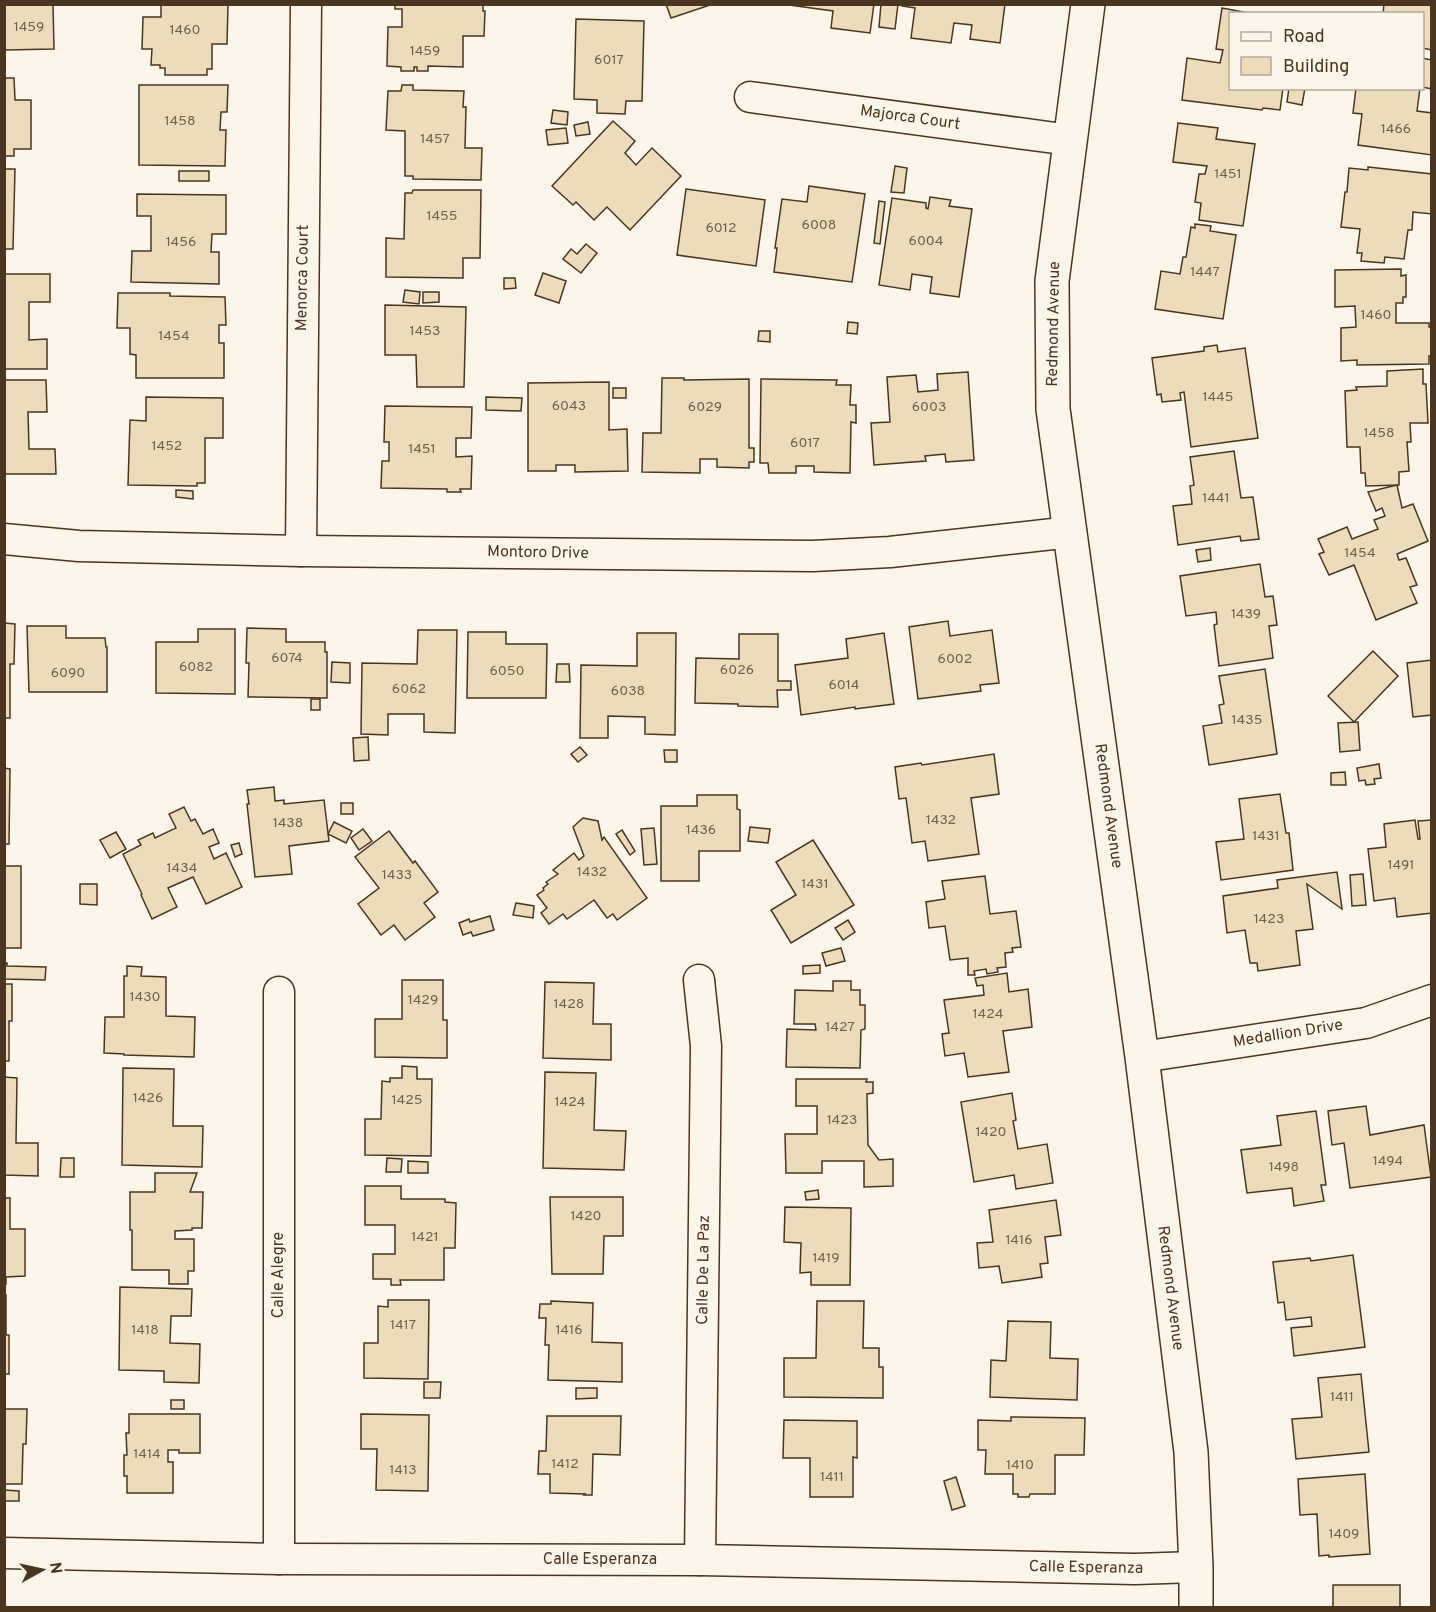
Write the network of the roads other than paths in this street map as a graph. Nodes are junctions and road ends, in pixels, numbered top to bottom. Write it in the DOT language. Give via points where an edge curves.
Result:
graph roads {
  1 [pos="306,4"];
  2 [pos="1088,4"];
  3 [pos="750,97"];
  4 [pos="1070,140"];
  5 [pos="1071,532"];
  6 [pos="4,539"];
  7 [pos="301,551"];
  8 [pos="699,980"];
  9 [pos="279,992"];
  10 [pos="1431,1000"];
  11 [pos="1142,1057"];
  12 [pos="4,1553"];
  13 [pos="279,1559"];
  14 [pos="700,1560"];
  15 [pos="1196,1568"];
  16 [pos="1196,1608"];
  1 -- 7 [label="street, Menorca Court"];
  2 -- 4 [label="street, Redmond Avenue"];
  3 -- 4 [label="street, Majorca Court"];
  4 -- 5 [label="street, Redmond Avenue" via="1052,293 1053,409"];
  5 -- 7 [label="street, Montoro Drive" via="890,552 813,556"];
  5 -- 11 [label="street, Redmond Avenue"];
  6 -- 7 [label="street, Montoro Drive" via="79,546"];
  8 -- 14 [label="street, Calle De La Paz" via="706,1046"];
  9 -- 13 [label="street, Calle Alegre"];
  10 -- 11 [label="street, Medallion Drive" via="1366,1023"];
  11 -- 15 [label="street, Redmond Avenue" via="1191,1452"];
  12 -- 13 [label="street, Calle Esperanza"];
  13 -- 14 [label="street, Calle Esperanza"];
  14 -- 15 [label="street, Calle Esperanza"];
  15 -- 16 [label="street, Redmond Avenue"];
}
